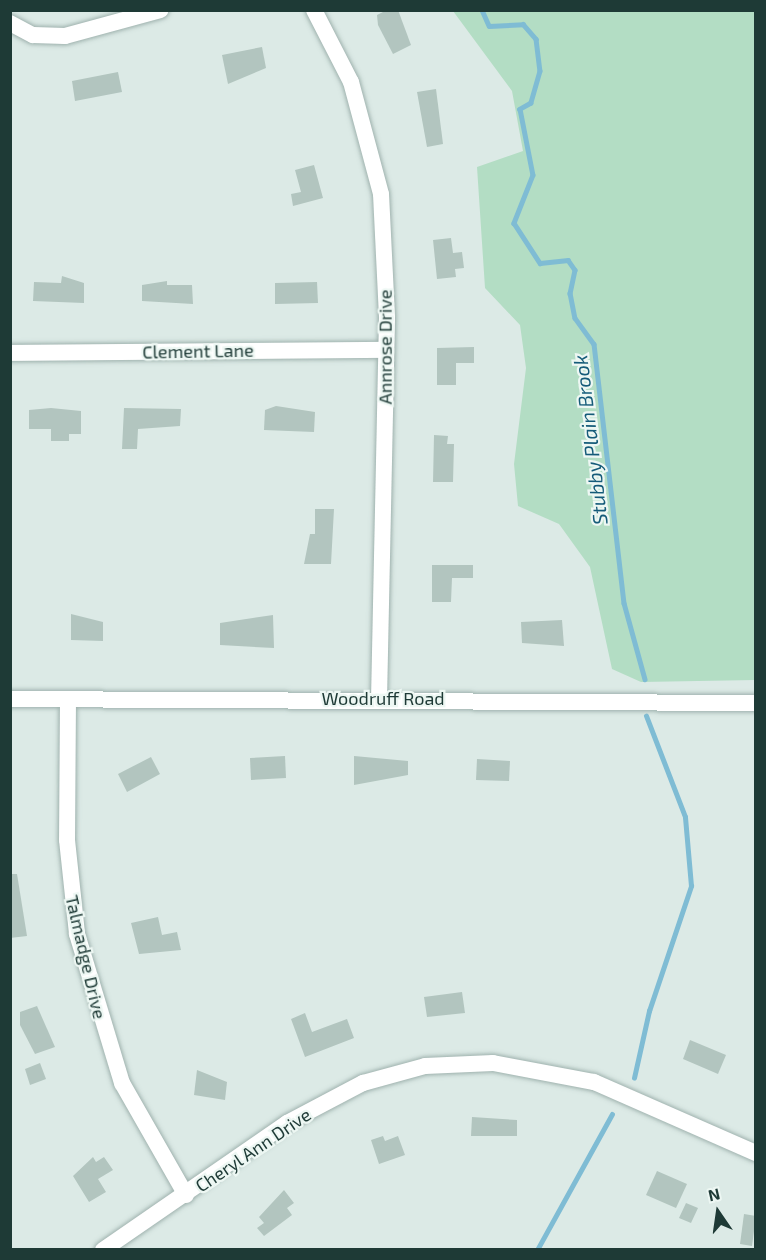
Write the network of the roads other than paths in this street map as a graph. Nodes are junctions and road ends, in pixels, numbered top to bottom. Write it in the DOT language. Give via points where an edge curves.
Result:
graph roads {
  1 [pos="161,10"];
  2 [pos="314,10"];
  3 [pos="10,23"];
  4 [pos="386,350"];
  5 [pos="10,353"];
  6 [pos="379,697"];
  7 [pos="10,699"];
  8 [pos="68,699"];
  9 [pos="756,703"];
  10 [pos="756,1153"];
  11 [pos="186,1195"];
  12 [pos="103,1250"];
  1 -- 3 [label="street" via="65,36 33,35"];
  2 -- 4 [label="street, Annrose Drive" via="351,82 381,194"];
  4 -- 5 [label="street, Clement Lane"];
  4 -- 6 [label="street, Annrose Drive"];
  6 -- 8 [label="street, Woodruff Road"];
  6 -- 9 [label="street, Woodruff Road"];
  7 -- 8 [label="street, Woodruff Road"];
  8 -- 11 [label="street, Talmadge Drive" via="67,840 77,934 122,1083"];
  10 -- 11 [label="street, Cheryl Ann Drive" via="594,1082 540,1068 459,1063 425,1066 363,1083 287,1123"];
  11 -- 12 [label="street, Cheryl Ann Drive"];
}
